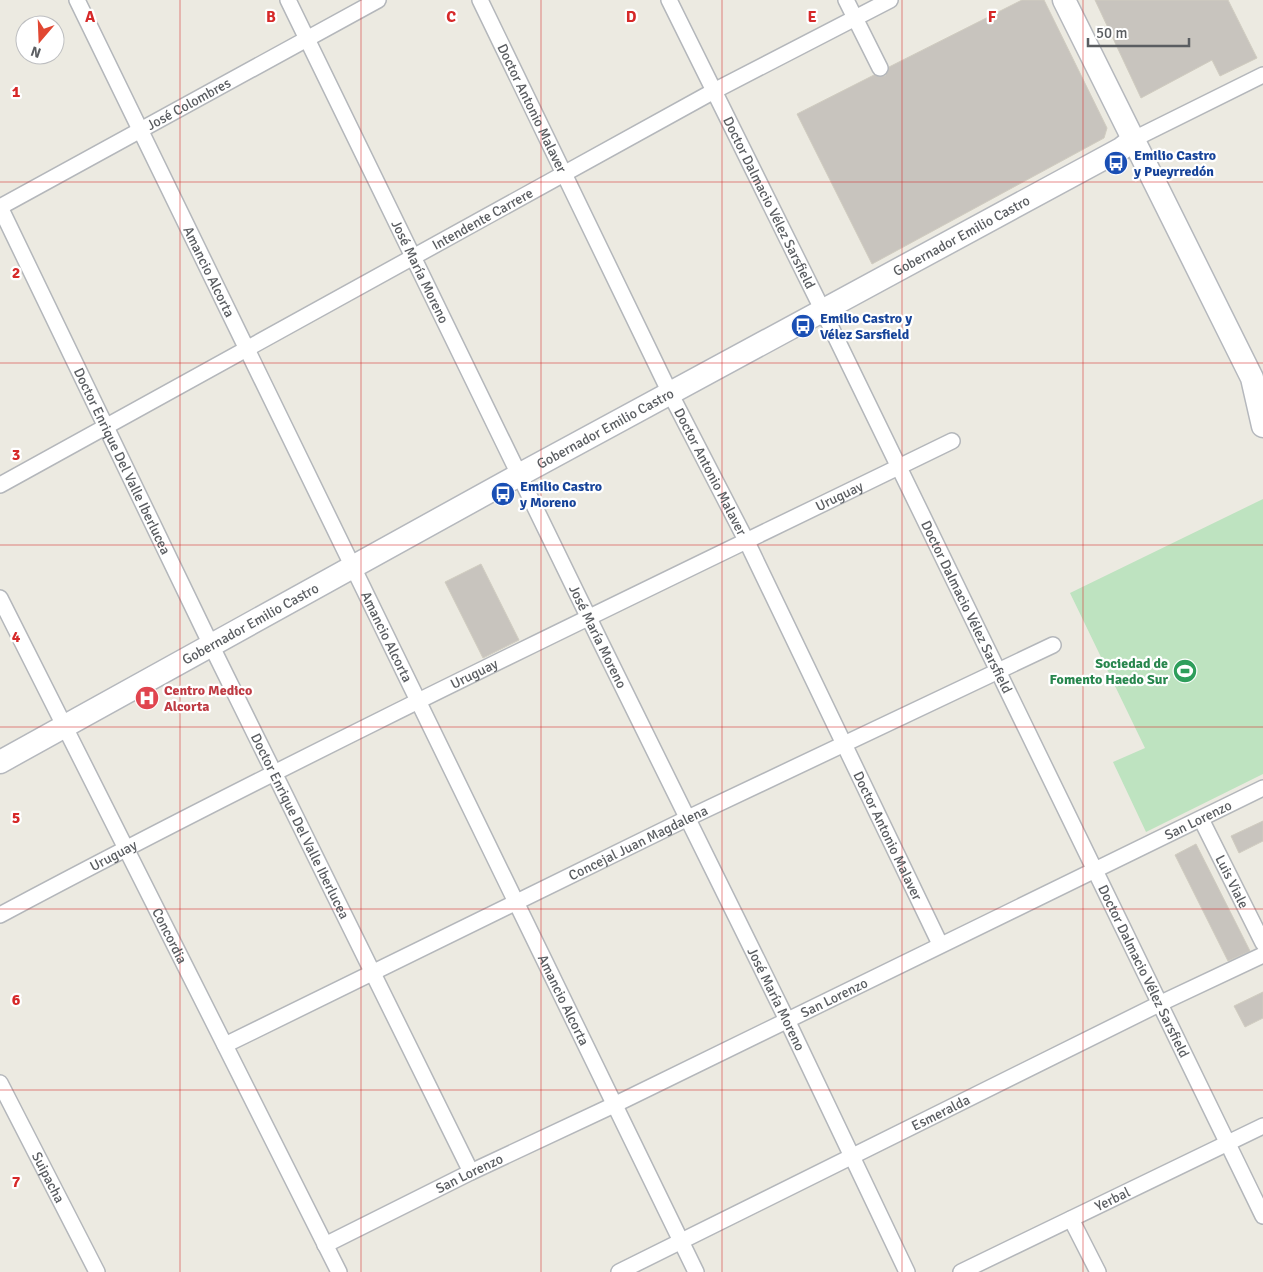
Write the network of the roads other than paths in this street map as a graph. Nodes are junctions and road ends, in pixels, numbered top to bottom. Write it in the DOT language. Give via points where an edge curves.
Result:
graph roads {
  1 [pos="77,0"];
  2 [pos="288,0"];
  3 [pos="378,0"];
  4 [pos="480,0"];
  5 [pos="669,0"];
  6 [pos="846,0"];
  7 [pos="890,0"];
  8 [pos="1064,0"];
  9 [pos="854,18"];
  10 [pos="307,38"];
  11 [pos="880,68"];
  12 [pos="1263,75"];
  13 [pos="714,92"];
  14 [pos="139,131"];
  15 [pos="1134,139"];
  16 [pos="564,175"];
  17 [pos="0,207"];
  18 [pos="413,258"];
  19 [pos="823,311"];
  20 [pos="248,349"];
  21 [pos="670,393"];
  22 [pos="1261,401"];
  23 [pos="1263,426"];
  24 [pos="107,427"];
  25 [pos="952,440"];
  26 [pos="899,467"];
  27 [pos="519,475"];
  28 [pos="0,485"];
  29 [pos="747,542"];
  30 [pos="352,568"];
  31 [pos="0,598"];
  32 [pos="589,618"];
  33 [pos="1053,645"];
  34 [pos="212,646"];
  35 [pos="998,671"];
  36 [pos="419,702"];
  37 [pos="63,726"];
  38 [pos="844,744"];
  39 [pos="0,762"];
  40 [pos="275,773"];
  41 [pos="1263,788"];
  42 [pos="688,818"];
  43 [pos="1201,819"];
  44 [pos="126,848"];
  45 [pos="1094,872"];
  46 [pos="516,903"];
  47 [pos="0,916"];
  48 [pos="1263,943"];
  49 [pos="940,944"];
  50 [pos="1263,955"];
  51 [pos="374,973"];
  52 [pos="1159,1004"];
  53 [pos="787,1020"];
  54 [pos="225,1045"];
  55 [pos="0,1083"];
  56 [pos="616,1104"];
  57 [pos="1263,1126"];
  58 [pos="1229,1143"];
  59 [pos="851,1158"];
  60 [pos="471,1172"];
  61 [pos="1263,1216"];
  62 [pos="1071,1219"];
  63 [pos="681,1241"];
  64 [pos="325,1245"];
  65 [pos="97,1272"];
  66 [pos="339,1272"];
  67 [pos="619,1272"];
  68 [pos="696,1272"];
  69 [pos="907,1272"];
  70 [pos="961,1272"];
  71 [pos="1098,1272"];
  1 -- 14 [label="street, Amancio Alcorta"];
  2 -- 10 [label="street, José María Moreno"];
  3 -- 10 [label="street, José Colombres"];
  4 -- 16 [label="street, Doctor Antonio Malaver"];
  5 -- 13 [label="street, Doctor Dalmacio Vélez Sarsfield"];
  6 -- 9 [label="street"];
  7 -- 9 [label="street, Intendente Carrere"];
  8 -- 15 [label="street"];
  9 -- 11 [label="street"];
  9 -- 13 [label="street, Intendente Carrere"];
  10 -- 14 [label="street, José Colombres"];
  10 -- 18 [label="street, José María Moreno"];
  12 -- 15 [label="street"];
  13 -- 16 [label="street, Intendente Carrere"];
  13 -- 19 [label="street, Doctor Dalmacio Vélez Sarsfield"];
  14 -- 17 [label="street, José Colombres"];
  14 -- 20 [label="street, Amancio Alcorta"];
  15 -- 19 [label="street, Gobernador Emilio Castro"];
  15 -- 22 [label="street"];
  16 -- 18 [label="street, Intendente Carrere"];
  16 -- 21 [label="street, Doctor Antonio Malaver"];
  17 -- 24 [label="street, Doctor Enrique Del Valle Iberlucea"];
  18 -- 20 [label="street, Intendente Carrere"];
  18 -- 27 [label="street, José María Moreno"];
  19 -- 21 [label="street, Gobernador Emilio Castro"];
  19 -- 26 [label="street, Doctor Dalmacio Vélez Sarsfield"];
  20 -- 24 [label="street, Intendente Carrere"];
  20 -- 30 [label="street, Amancio Alcorta"];
  21 -- 27 [label="street, Gobernador Emilio Castro"];
  21 -- 29 [label="street, Doctor Antonio Malaver"];
  22 -- 23 [label="street"];
  24 -- 28 [label="street, Intendente Carrere"];
  24 -- 34 [label="street, Doctor Enrique Del Valle Iberlucea"];
  25 -- 26 [label="street, Uruguay"];
  26 -- 29 [label="street, Uruguay"];
  26 -- 35 [label="street, Doctor Dalmacio Vélez Sarsfield"];
  27 -- 30 [label="street, Gobernador Emilio Castro"];
  27 -- 32 [label="street, José María Moreno"];
  29 -- 32 [label="street, Uruguay"];
  29 -- 38 [label="street, Doctor Antonio Malaver"];
  30 -- 34 [label="street, Gobernador Emilio Castro"];
  30 -- 36 [label="street, Amancio Alcorta"];
  31 -- 37 [label="street, Concordia"];
  32 -- 36 [label="street, Uruguay"];
  32 -- 42 [label="street, José María Moreno"];
  33 -- 35 [label="street, Concejal Juan Magdalena"];
  34 -- 37 [label="street, Gobernador Emilio Castro"];
  34 -- 40 [label="street, Doctor Enrique Del Valle Iberlucea"];
  35 -- 38 [label="street, Concejal Juan Magdalena"];
  35 -- 45 [label="street, Doctor Dalmacio Vélez Sarsfield"];
  36 -- 40 [label="street, Uruguay"];
  36 -- 46 [label="street, Amancio Alcorta"];
  37 -- 39 [label="street, Gobernador Emilio Castro"];
  37 -- 44 [label="street, Concordia"];
  38 -- 42 [label="street, Concejal Juan Magdalena"];
  38 -- 49 [label="street, Doctor Antonio Malaver"];
  40 -- 44 [label="street, Uruguay"];
  40 -- 51 [label="street, Doctor Enrique Del Valle Iberlucea"];
  41 -- 43 [label="street, San Lorenzo"];
  42 -- 46 [label="street, Concejal Juan Magdalena"];
  42 -- 53 [label="street, José María Moreno"];
  43 -- 45 [label="street, San Lorenzo"];
  43 -- 48 [label="street, Luis Viale"];
  44 -- 47 [label="street, Uruguay"];
  44 -- 54 [label="street, Concordia"];
  45 -- 49 [label="street, San Lorenzo"];
  45 -- 52 [label="street, Doctor Dalmacio Vélez Sarsfield"];
  46 -- 51 [label="street, Concejal Juan Magdalena"];
  46 -- 56 [label="street, Amancio Alcorta"];
  49 -- 53 [label="street, San Lorenzo"];
  50 -- 52 [label="street, Esmeralda"];
  51 -- 54 [label="street, Concejal Juan Magdalena"];
  51 -- 60 [label="street, Doctor Enrique Del Valle Iberlucea"];
  52 -- 58 [label="street, Doctor Dalmacio Vélez Sarsfield"];
  52 -- 59 [label="street, Esmeralda"];
  53 -- 56 [label="street, San Lorenzo"];
  53 -- 59 [label="street, José María Moreno"];
  54 -- 64 [label="street, Concordia"];
  55 -- 65 [label="street, Suipacha"];
  56 -- 60 [label="street, San Lorenzo"];
  56 -- 63 [label="street, Amancio Alcorta"];
  57 -- 58 [label="street, Yerbal"];
  58 -- 61 [label="street, Doctor Dalmacio Vélez Sarsfield"];
  58 -- 62 [label="street, Yerbal"];
  59 -- 63 [label="street, Esmeralda"];
  59 -- 69 [label="street, José María Moreno"];
  60 -- 64 [label="street, San Lorenzo"];
  62 -- 70 [label="street, Yerbal"];
  62 -- 71 [label="street"];
  63 -- 67 [label="street, Esmeralda"];
  63 -- 68 [label="street, Amancio Alcorta"];
  64 -- 66 [label="street, Concordia"];
}
